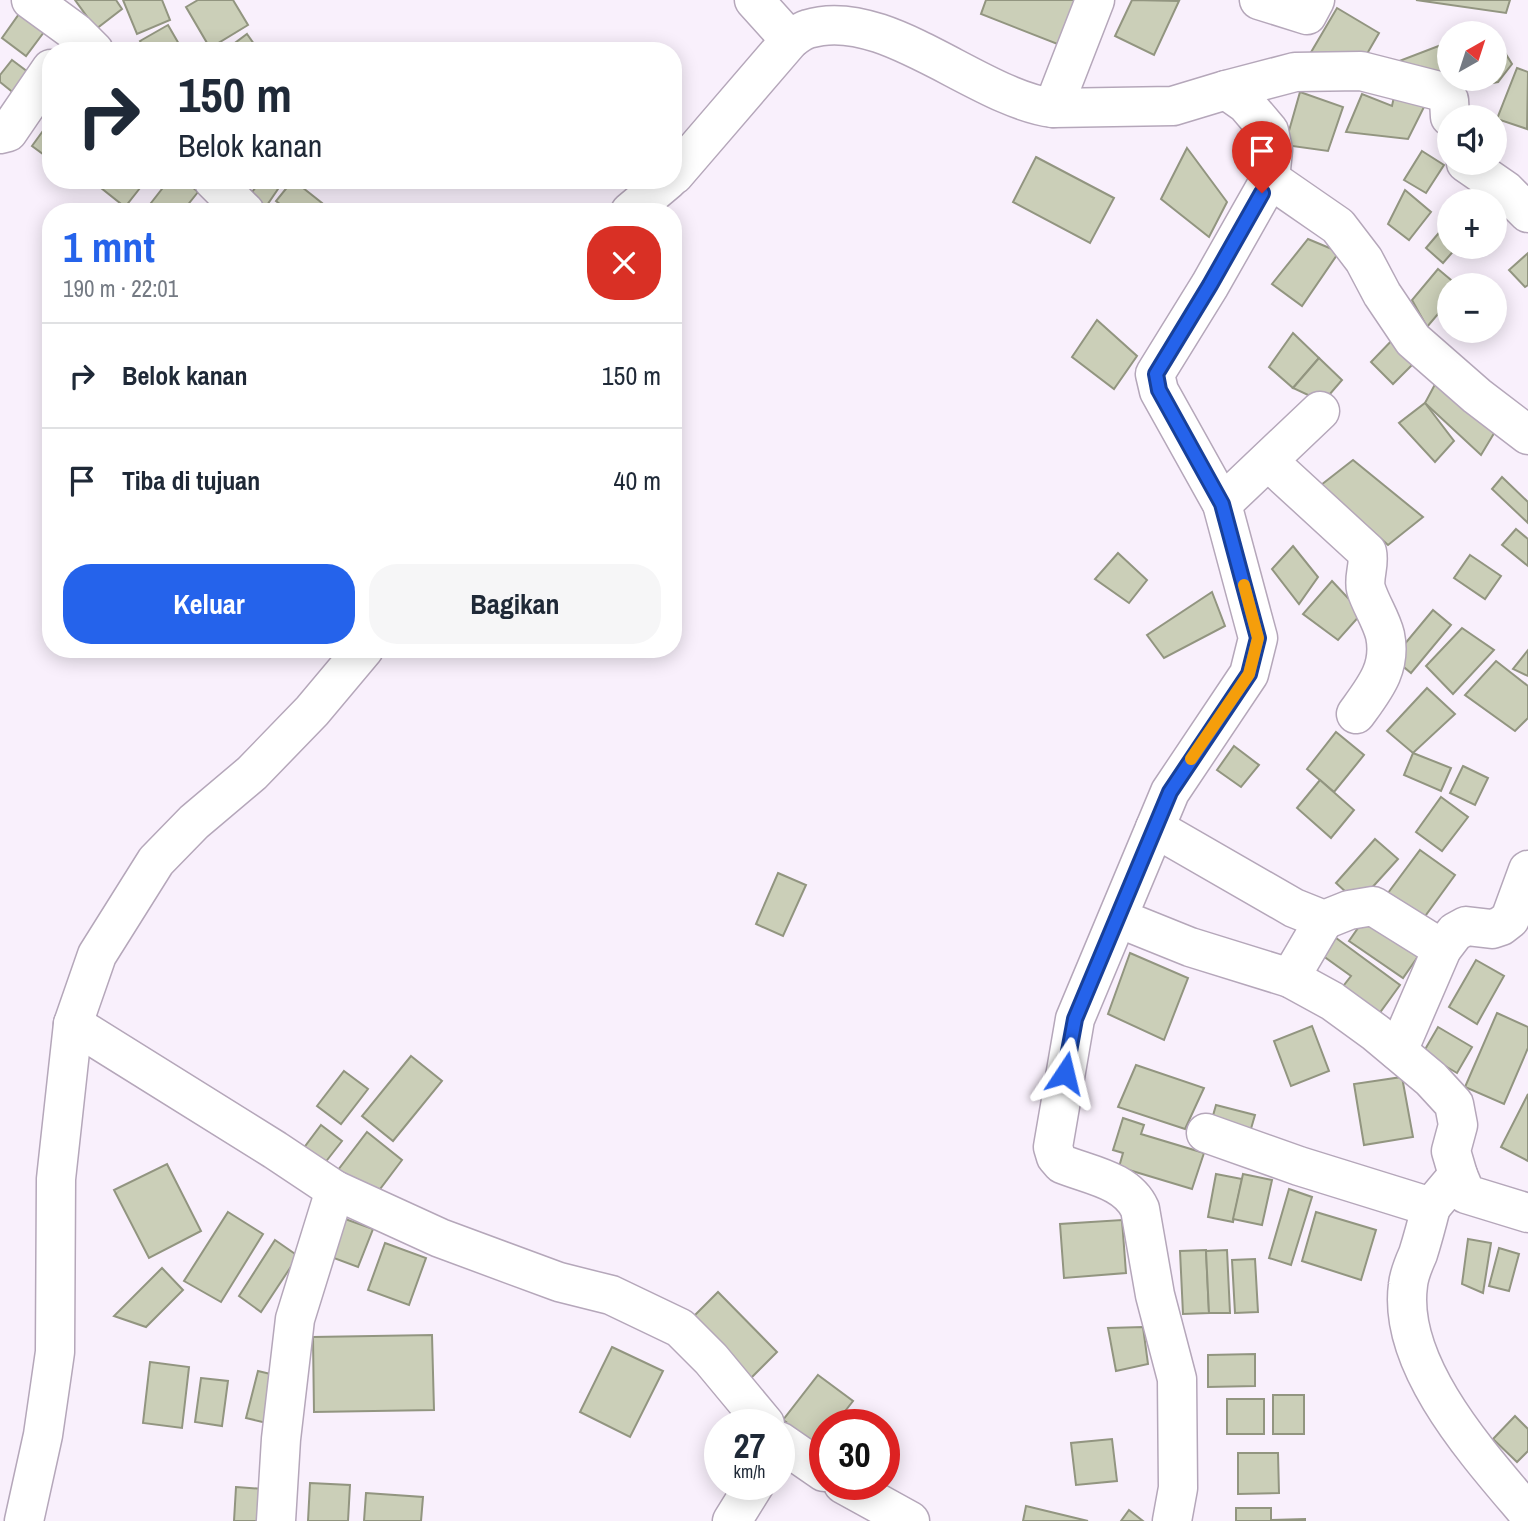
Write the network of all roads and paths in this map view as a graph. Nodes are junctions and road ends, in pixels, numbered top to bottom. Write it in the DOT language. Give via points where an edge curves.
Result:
graph roads {
  1 [pos="31,0"];
  2 [pos="754,0"];
  3 [pos="1095,0"];
  4 [pos="1259,0"];
  5 [pos="1315,0"];
  6 [pos="790,40"];
  7 [pos="75,42"];
  8 [pos="42,82"];
  9 [pos="1226,90"];
  10 [pos="1449,105"];
  11 [pos="1053,108"];
  12 [pos="0,134"];
  13 [pos="682,167"];
  14 [pos="1483,175"];
  15 [pos="1270,179"];
  16 [pos="222,189"];
  17 [pos="657,189"];
  18 [pos="236,203"];
  19 [pos="641,203"];
  20 [pos="1528,213"];
  21 [pos="1320,411"];
  22 [pos="1528,435"];
  23 [pos="1268,461"];
  24 [pos="1222,504"];
  25 [pos="356,658"];
  26 [pos="1356,714"];
  27 [pos="1155,828"];
  28 [pos="1528,870"];
  29 [pos="1118,918"];
  30 [pos="1324,920"];
  31 [pos="1442,949"];
  32 [pos="1290,978"];
  33 [pos="73,1024"];
  34 [pos="1398,1051"];
  35 [pos="1206,1133"];
  36 [pos="1458,1175"];
  37 [pos="335,1191"];
  38 [pos="1431,1207"];
  39 [pos="1522,1212"];
  40 [pos="752,1409"];
  41 [pos="745,1500"];
  42 [pos="872,1500"];
  43 [pos="1528,1513"];
  44 [pos="24,1521"];
  45 [pos="276,1521"];
  46 [pos="732,1521"];
  47 [pos="910,1521"];
  48 [pos="1172,1521"];
  1 -- 7 [label="street"];
  2 -- 6 [label="street"];
  3 -- 11 [label="street"];
  4 -- 5 [label="street" via="1307,15"];
  6 -- 11 [label="street" via="806,29 829,25 870,30 1007,95"];
  6 -- 13 [label="street"];
  8 -- 12 [label="street" via="8,132"];
  9 -- 10 [label="street" via="1295,72 1361,71 1443,92"];
  9 -- 11 [label="street" via="1173,106"];
  9 -- 15 [label="street" via="1246,104 1269,131 1273,150"];
  14 -- 20 [label="street"];
  15 -- 22 [label="street" via="1338,226 1413,340"];
  15 -- 24 [label="street" via="1156,374 1159,390"];
  16 -- 18 [label="street"];
  17 -- 19 [label="street"];
  21 -- 23 [label="street"];
  23 -- 24 [label="street"];
  23 -- 26 [label="street" via="1367,552 1366,588 1385,636 1386,663 1381,679"];
  24 -- 27 [label="street" via="1258,638 1249,674 1170,792"];
  25 -- 33 [label="street" via="252,772 156,861 97,955"];
  27 -- 29 [label="street"];
  27 -- 30 [label="street" via="1294,908"];
  28 -- 31 [label="street" via="1510,919 1492,929 1466,926"];
  29 -- 32 [label="street" via="1190,947"];
  29 -- 48 [label="street" via="1075,1019 1053,1147 1062,1164 1127,1190 1140,1209 1155,1295 1177,1379 1178,1489"];
  30 -- 31 [label="street" via="1373,906"];
  30 -- 32 [label="street"];
  31 -- 34 [label="street"];
  32 -- 34 [label="street" via="1332,1001"];
  33 -- 37 [label="street"];
  33 -- 44 [label="street" via="56,1179 55,1352"];
  34 -- 36 [label="street" via="1454,1104 1458,1125 1451,1151"];
  35 -- 38 [label="street"];
  36 -- 38 [label="street"];
  36 -- 39 [label="street" via="1466,1194"];
  37 -- 40 [label="street" via="440,1238 559,1282 611,1295 680,1328"];
  37 -- 45 [label="street" via="295,1319"];
  38 -- 43 [label="street" via="1408,1284 1415,1343 1433,1388 1464,1435"];
  41 -- 46 [label="street"];
  42 -- 47 [label="street"];
}
